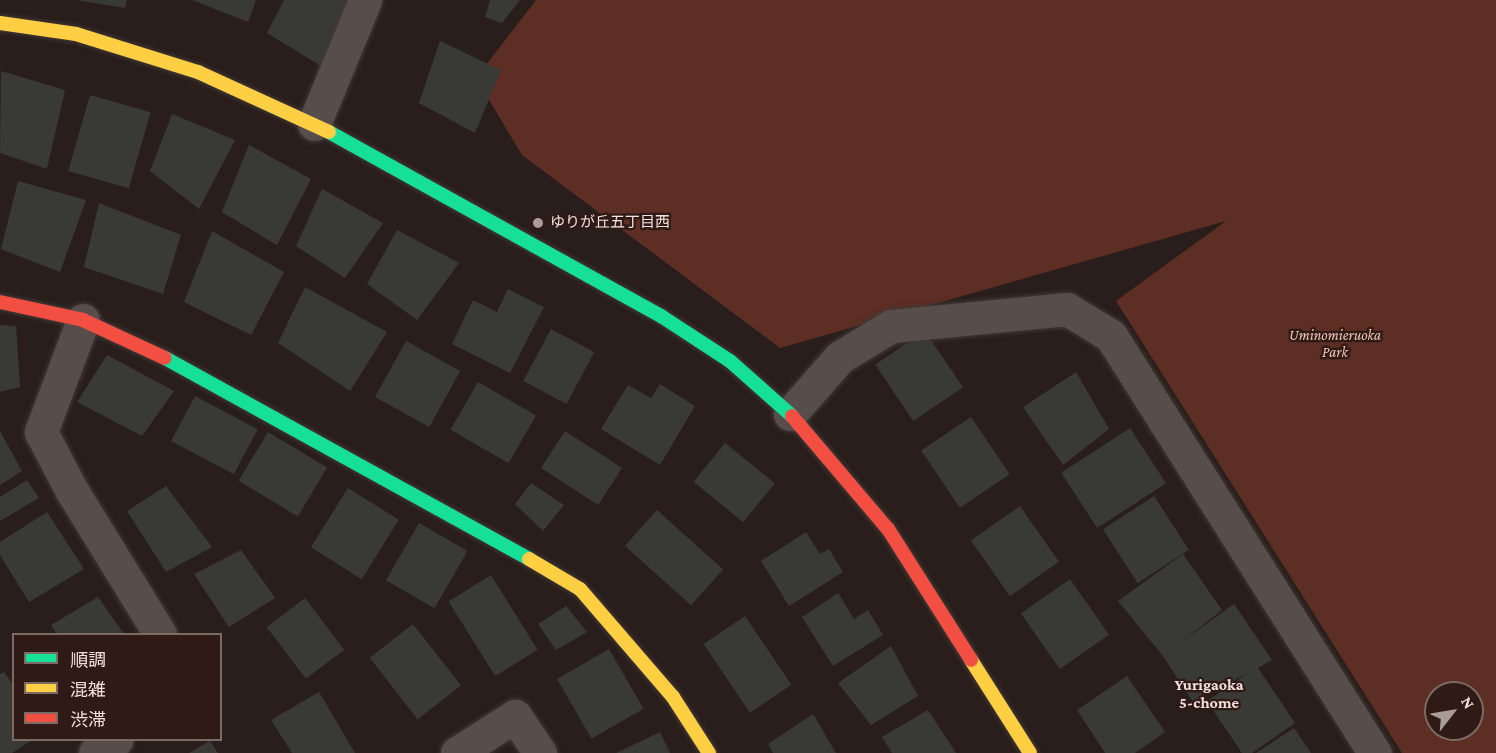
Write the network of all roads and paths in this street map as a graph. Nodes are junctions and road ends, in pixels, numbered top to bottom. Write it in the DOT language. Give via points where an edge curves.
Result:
graph roads {
  1 [pos="365,0"];
  2 [pos="0,23"];
  3 [pos="314,124"];
  4 [pos="0,302"];
  5 [pos="83,320"];
  6 [pos="790,414"];
  7 [pos="159,633"];
  8 [pos="114,741"];
  9 [pos="95,753"];
  10 [pos="457,753"];
  11 [pos="540,753"];
  12 [pos="709,753"];
  13 [pos="1030,753"];
  14 [pos="1375,753"];
  1 -- 3 [label="street"];
  2 -- 3 [label="street" via="76,34 198,72"];
  3 -- 6 [label="street" via="661,316 730,361"];
  4 -- 5 [label="street"];
  5 -- 7 [label="street" via="41,432 72,491"];
  5 -- 12 [label="street" via="169,360 400,485 580,589 673,697"];
  6 -- 13 [label="street" via="888,529"];
  6 -- 14 [label="street" via="840,357 891,326 1067,309 1111,336"];
  8 -- 9 [label="street"];
  10 -- 11 [label="street" via="515,716"];
}
